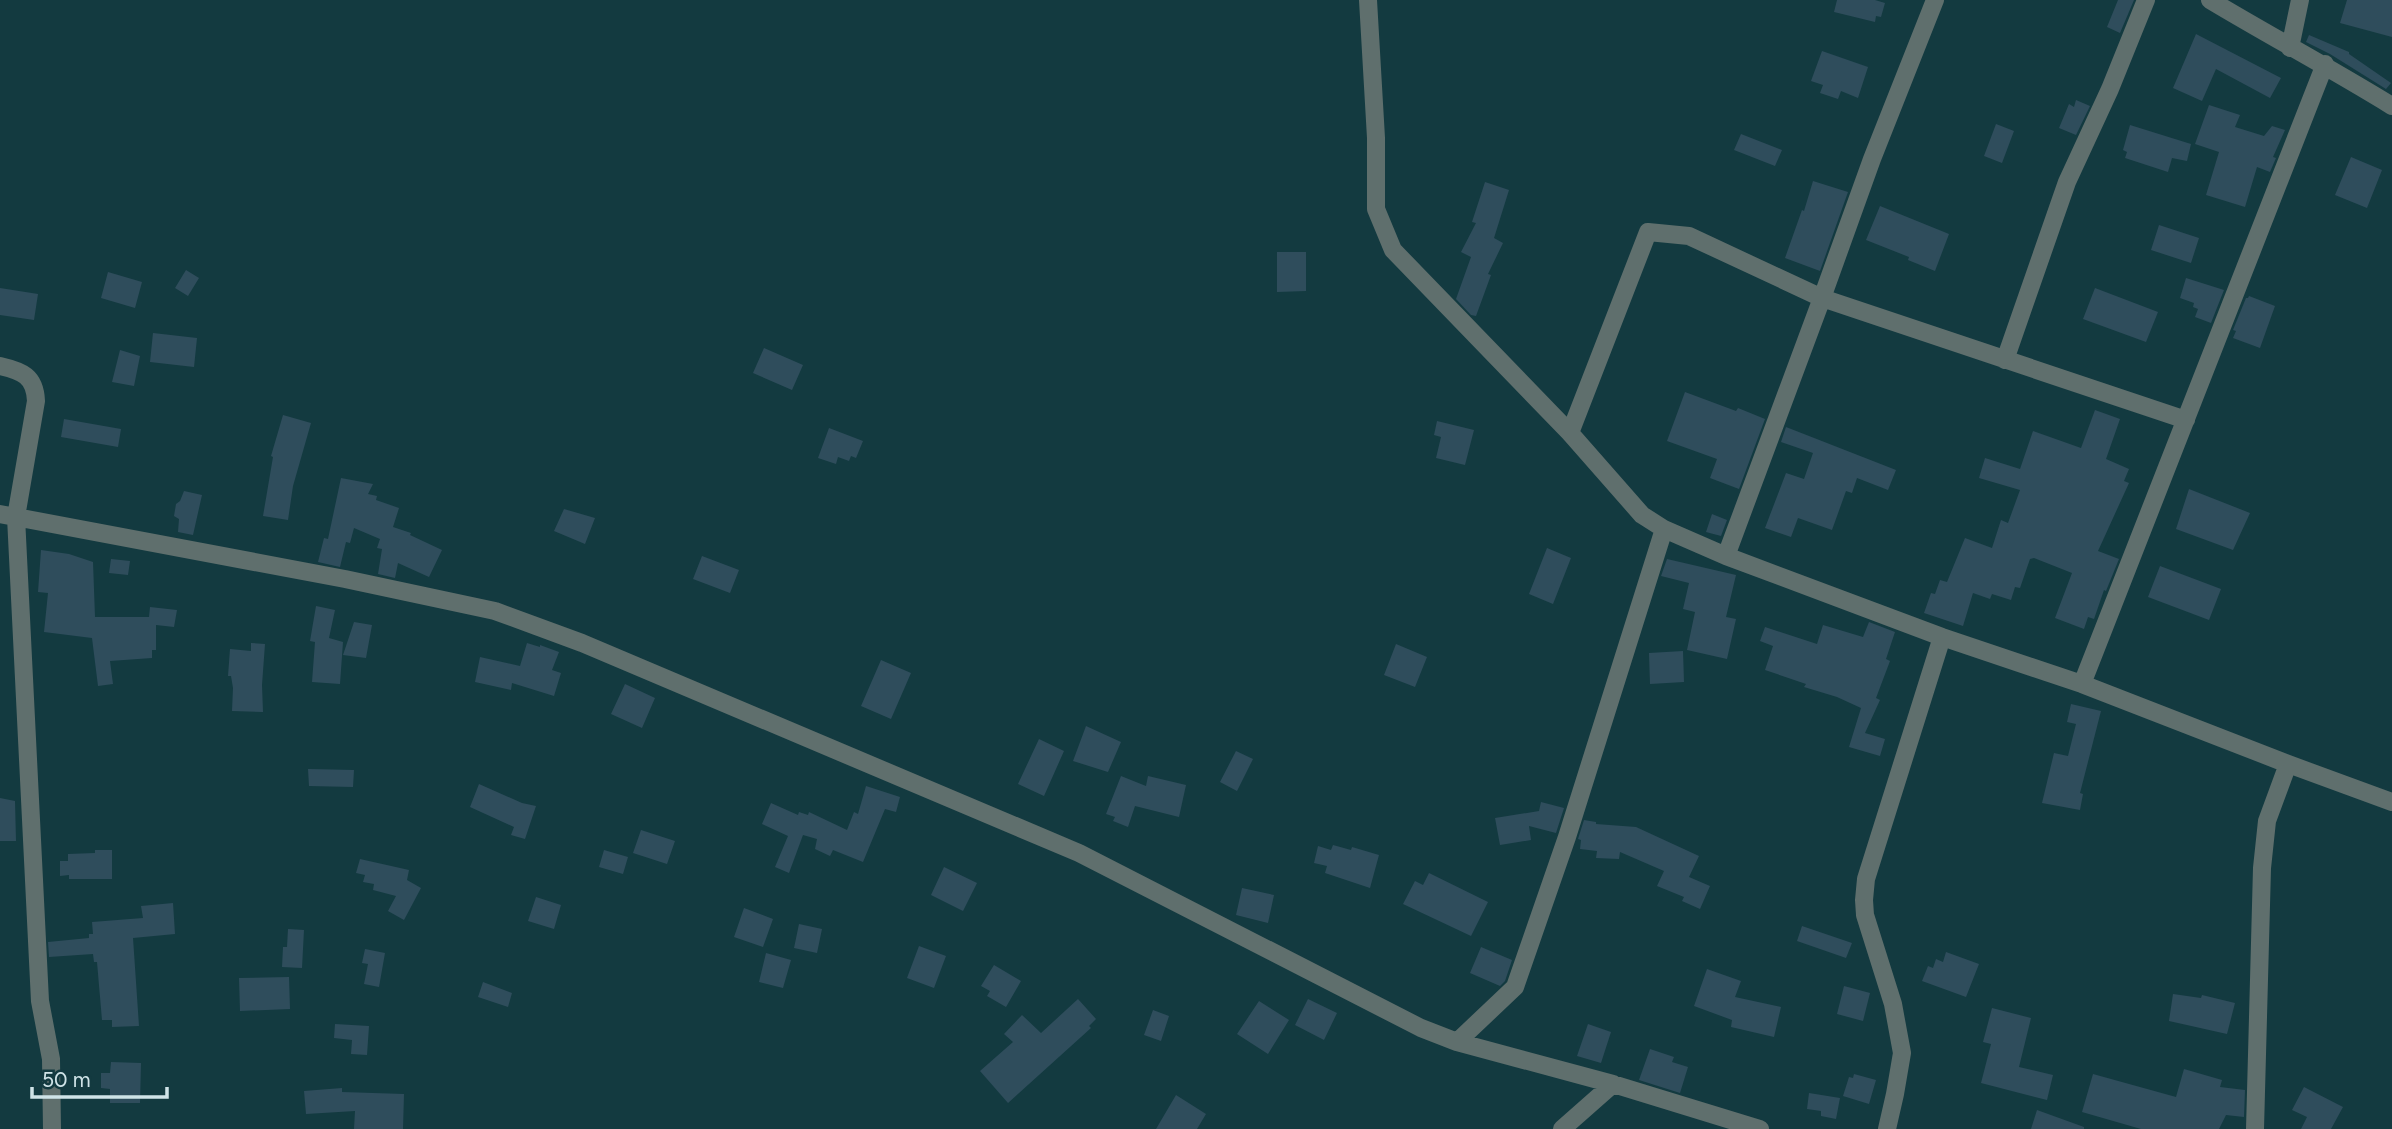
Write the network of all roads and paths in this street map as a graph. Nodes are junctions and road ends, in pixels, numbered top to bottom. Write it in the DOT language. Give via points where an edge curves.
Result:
graph roads {
  1 [pos="1368,0"];
  2 [pos="1935,0"];
  3 [pos="2146,0"];
  4 [pos="2210,0"];
  5 [pos="2300,0"];
  6 [pos="2290,48"];
  7 [pos="2325,64"];
  8 [pos="2392,106"];
  9 [pos="1822,298"];
  10 [pos="2006,360"];
  11 [pos="0,366"];
  12 [pos="2186,420"];
  13 [pos="1570,433"];
  14 [pos="8,516"];
  15 [pos="1664,529"];
  16 [pos="1726,556"];
  17 [pos="1942,637"];
  18 [pos="2082,684"];
  19 [pos="2288,764"];
  20 [pos="2392,802"];
  21 [pos="1457,1042"];
  22 [pos="1613,1084"];
  23 [pos="52,1129"];
  24 [pos="1562,1129"];
  25 [pos="1760,1129"];
  26 [pos="1887,1129"];
  27 [pos="2255,1129"];
  1 -- 13 [label="street" via="1376,209 1393,250"];
  2 -- 9 [label="street"];
  3 -- 10 [label="street" via="2067,182"];
  4 -- 6 [label="street"];
  5 -- 6 [label="street"];
  6 -- 7 [label="street"];
  7 -- 8 [label="street"];
  7 -- 12 [label="street"];
  9 -- 10 [label="street"];
  9 -- 13 [label="street" via="1689,236 1648,232"];
  9 -- 16 [label="street"];
  10 -- 12 [label="street"];
  11 -- 14 [label="street" via="20,371 36,389"];
  12 -- 18 [label="street"];
  13 -- 15 [label="street" via="1642,515"];
  14 -- 21 [label="street" via="495,611 582,643 1079,853 1421,1028"];
  14 -- 23 [label="street" via="40,1001 51,1059"];
  15 -- 16 [label="street"];
  15 -- 21 [label="street" via="1515,987"];
  16 -- 17 [label="street"];
  17 -- 18 [label="street"];
  17 -- 26 [label="street" via="1866,879 1865,915 1893,1004 1902,1053"];
  18 -- 19 [label="street"];
  19 -- 20 [label="street"];
  19 -- 27 [label="street" via="2267,821 2262,868"];
  21 -- 22 [label="street"];
  22 -- 24 [label="street"];
  22 -- 25 [label="street"];
}
